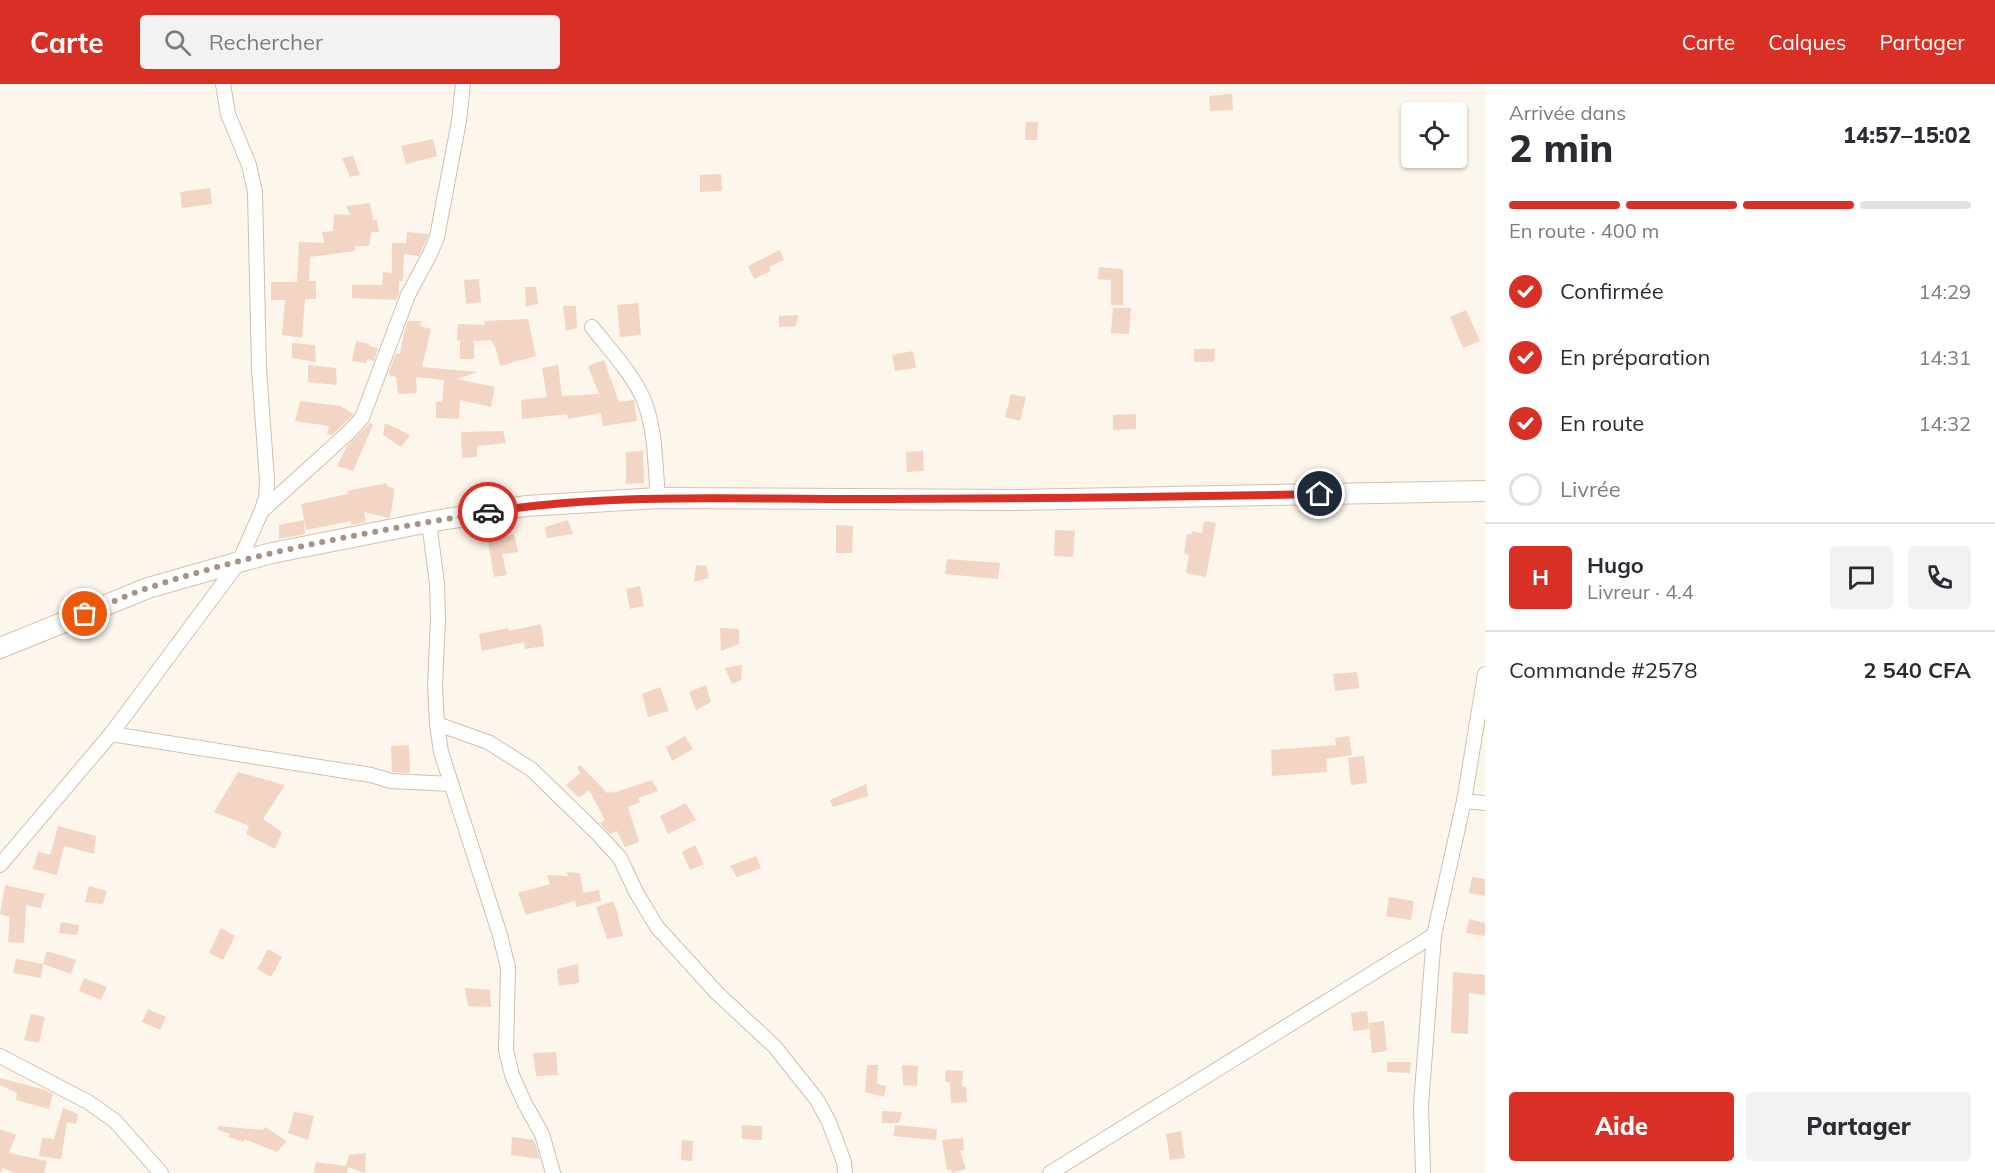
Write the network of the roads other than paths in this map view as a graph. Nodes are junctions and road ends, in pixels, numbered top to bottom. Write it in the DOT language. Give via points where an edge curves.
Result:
graph roads {
  1 [pos="223,84"];
  2 [pos="463,84"];
  3 [pos="592,327"];
  4 [pos="1485,491"];
  5 [pos="658,498"];
  6 [pos="262,510"];
  7 [pos="429,522"];
  8 [pos="239,562"];
  9 [pos="0,648"];
  10 [pos="1485,674"];
  11 [pos="437,724"];
  12 [pos="111,734"];
  13 [pos="451,784"];
  14 [pos="1464,801"];
  15 [pos="1485,803"];
  16 [pos="0,865"];
  17 [pos="1434,935"];
  18 [pos="0,1056"];
  19 [pos="161,1173"];
  20 [pos="553,1173"];
  21 [pos="845,1173"];
  22 [pos="1050,1173"];
  23 [pos="1423,1173"];
  1 -- 6 [label="street" via="228,114 249,165 255,192 259,369 267,480"];
  2 -- 6 [label="street" via="437,237 408,295 362,418"];
  3 -- 5 [label="street" via="642,397 652,429"];
  4 -- 5 [label="street" via="1015,500"];
  5 -- 7 [label="street" via="526,506"];
  6 -- 8 [label="street"];
  7 -- 8 [label="street"];
  7 -- 11 [label="street" via="437,584"];
  8 -- 9 [label="street" via="148,588"];
  8 -- 12 [label="street"];
  10 -- 14 [label="street"];
  11 -- 13 [label="street"];
  11 -- 21 [label="street" via="488,742 531,770 613,850 657,927 717,993 775,1047 817,1100 829,1122"];
  12 -- 13 [label="street" via="391,781"];
  12 -- 16 [label="street"];
  13 -- 20 [label="street" via="507,968 506,1050 512,1075 542,1134"];
  14 -- 15 [label="street"];
  14 -- 17 [label="street"];
  17 -- 22 [label="street"];
  17 -- 23 [label="street" via="1421,1105"];
  18 -- 19 [label="street" via="88,1101 115,1121"];
}
